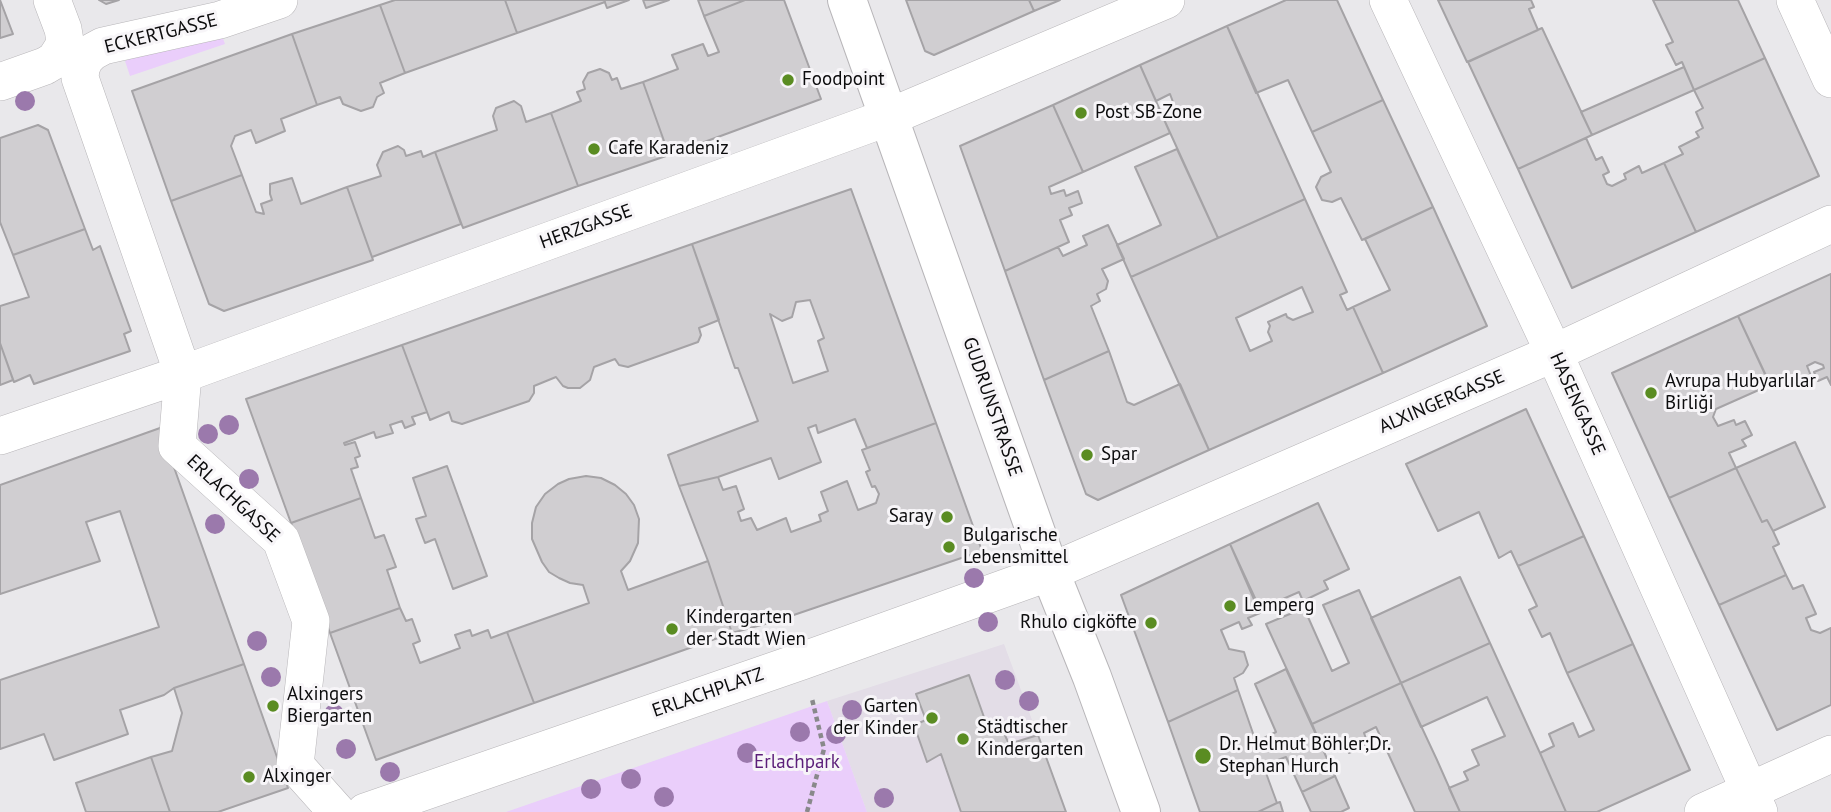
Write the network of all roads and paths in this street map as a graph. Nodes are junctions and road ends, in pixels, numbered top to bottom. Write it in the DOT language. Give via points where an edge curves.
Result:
graph roads {
  1 [pos="52,0"];
  2 [pos="279,0"];
  3 [pos="847,0"];
  4 [pos="1166,0"];
  5 [pos="1388,0"];
  6 [pos="1795,0"];
  7 [pos="74,54"];
  8 [pos="1831,79"];
  9 [pos="0,82"];
  10 [pos="889,117"];
  11 [pos="1831,224"];
  12 [pos="1554,353"];
  13 [pos="183,374"];
  14 [pos="0,436"];
  15 [pos="1050,572"];
  16 [pos="802,661"];
  17 [pos="1831,754"];
  18 [pos="1754,801"];
  19 [pos="337,812"];
  20 [pos="365,812"];
  21 [pos="807,812"];
  22 [pos="1141,812"];
  23 [pos="1703,812"];
  1 -- 7 [label="street, ERLACHGASSE"];
  2 -- 7 [label="street, ECKERTGASSE" via="220,20"];
  3 -- 10 [label="main road, GUDRUNSTRASSE"];
  4 -- 10 [label="street, HERZGASSE"];
  5 -- 12 [label="street, HASENGASSE"];
  6 -- 8 [label="street"];
  7 -- 9 [label="street, ECKERTGASSE"];
  7 -- 13 [label="street, ERLACHGASSE"];
  10 -- 13 [label="street, HERZGASSE"];
  10 -- 15 [label="main road, GUDRUNSTRASSE"];
  11 -- 12 [label="street, ALXINGERGASSE"];
  12 -- 15 [label="street, ALXINGERGASSE"];
  12 -- 18 [label="street, HASENGASSE"];
  13 -- 14 [label="street, HERZGASSE"];
  13 -- 19 [label="street, ERLACHGASSE" via="177,446 281,540 311,621 295,765"];
  15 -- 16 [label="street, ERLACHPLATZ"];
  15 -- 22 [label="main road, GUDRUNSTRASSE"];
  16 -- 20 [label="street, ERLACHPLATZ"];
  16 -- 21 [label="path" via="824,749"];
  17 -- 18 [label="street"];
  18 -- 23 [label="street"];
}
